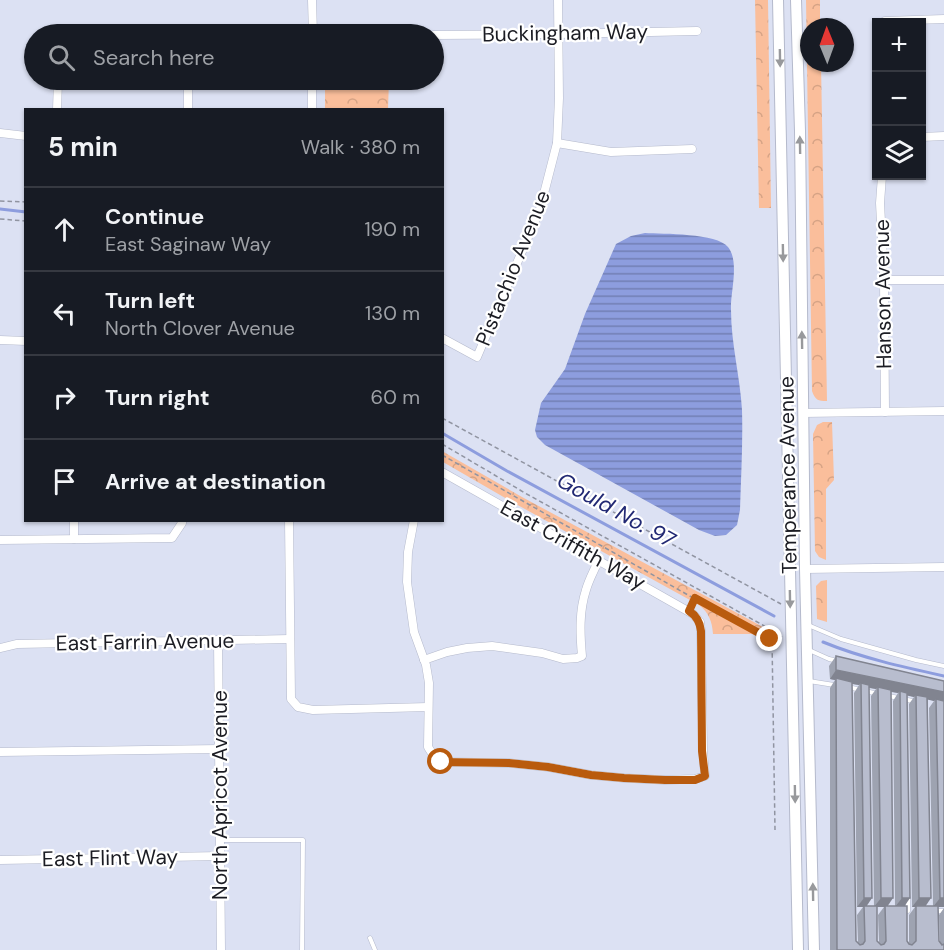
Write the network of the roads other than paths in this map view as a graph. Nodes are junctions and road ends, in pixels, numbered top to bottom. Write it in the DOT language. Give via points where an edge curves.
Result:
graph roads {
  1 [pos="312,0"];
  2 [pos="558,0"];
  3 [pos="778,0"];
  4 [pos="796,0"];
  5 [pos="944,19"];
  6 [pos="926,20"];
  7 [pos="313,24"];
  8 [pos="697,31"];
  9 [pos="559,34"];
  10 [pos="444,35"];
  11 [pos="58,90"];
  12 [pos="188,90"];
  13 [pos="312,90"];
  14 [pos="57,108"];
  15 [pos="188,108"];
  16 [pos="312,108"];
  17 [pos="0,133"];
  18 [pos="24,136"];
  19 [pos="944,136"];
  20 [pos="926,137"];
  21 [pos="557,144"];
  22 [pos="692,149"];
  23 [pos="882,180"];
  24 [pos="884,280"];
  25 [pos="944,280"];
  26 [pos="444,339"];
  27 [pos="0,340"];
  28 [pos="24,340"];
  29 [pos="944,411"];
  30 [pos="885,412"];
  31 [pos="803,413"];
  32 [pos="444,473"];
  33 [pos="788,476"];
  34 [pos="74,522"];
  35 [pos="182,522"];
  36 [pos="289,522"];
  37 [pos="414,522"];
  38 [pos="74,539"];
  39 [pos="0,540"];
  40 [pos="599,559"];
  41 [pos="944,567"];
  42 [pos="805,569"];
  43 [pos="807,625"];
  44 [pos="290,639"];
  45 [pos="218,640"];
  46 [pos="0,648"];
  47 [pos="808,649"];
  48 [pos="424,660"];
  49 [pos="840,661"];
  50 [pos="944,666"];
  51 [pos="808,681"];
  52 [pos="867,691"];
  53 [pos="867,703"];
  54 [pos="925,704"];
  55 [pos="428,707"];
  56 [pos="220,749"];
  57 [pos="0,752"];
  58 [pos="220,840"];
  59 [pos="220,856"];
  60 [pos="0,860"];
  61 [pos="908,887"];
  62 [pos="919,911"];
  63 [pos="929,911"];
  64 [pos="935,911"];
  65 [pos="944,911"];
  66 [pos="935,920"];
  67 [pos="370,938"];
  68 [pos="221,950"];
  69 [pos="302,950"];
  70 [pos="375,950"];
  71 [pos="798,950"];
  72 [pos="814,950"];
  1 -- 7 [label="street"];
  2 -- 9 [label="street, Pistachio Avenue"];
  3 -- 33 [label="main road, Temperance Avenue, one-way"];
  31 -- 4 [label="main road, Temperance Avenue, one-way"];
  5 -- 6 [label="street"];
  8 -- 9 [label="street, Buckingham Way"];
  9 -- 10 [label="street, Buckingham Way"];
  9 -- 21 [label="street, Pistachio Avenue"];
  11 -- 14 [label="street"];
  12 -- 15 [label="street"];
  13 -- 16 [label="street"];
  17 -- 18 [label="street"];
  19 -- 20 [label="street"];
  21 -- 22 [label="street" via="611,152"];
  21 -- 26 [label="street, Pistachio Avenue" via="540,209 477,357"];
  23 -- 24 [label="street, Hanson Avenue"];
  24 -- 25 [label="street"];
  24 -- 30 [label="street, Hanson Avenue"];
  27 -- 28 [label="street"];
  29 -- 30 [label="street"];
  30 -- 31 [label="street"];
  31 -- 42 [label="main road, Temperance Avenue"];
  32 -- 40 [label="street, East Criffith Way"];
  33 -- 42 [label="main road" via="794,489 795,556"];
  33 -- 71 [label="main road, Temperance Avenue, one-way"];
  34 -- 38 [label="street"];
  35 -- 38 [label="street" via="172,538"];
  36 -- 44 [label="street"];
  37 -- 48 [label="street" via="407,582 414,632"];
  38 -- 39 [label="street"];
  40 -- 48 [label="street" via="585,591 580,633 582,656 563,659 492,646 447,652"];
  40 -- 55 [label="street, East Criffith Way" via="689,611 700,622 705,776 695,780 624,778 509,763 441,762 428,747"];
  41 -- 42 [label="street"];
  42 -- 43 [label="main road, Temperance Avenue"];
  43 -- 47 [label="main road, Temperance Avenue"];
  43 -- 50 [label="lane" via="841,639"];
  44 -- 45 [label="street, East Farrin Avenue"];
  44 -- 55 [label="street" via="291,699 298,707"];
  45 -- 46 [label="street, East Farrin Avenue" via="17,644"];
  45 -- 56 [label="street, North Apricot Avenue"];
  47 -- 49 [label="lane"];
  47 -- 51 [label="main road, Temperance Avenue"];
  48 -- 55 [label="street" via="429,683"];
  51 -- 52 [label="lane"];
  72 -- 51 [label="main road, Temperance Avenue, one-way"];
  52 -- 53 [label="lane"];
  52 -- 54 [label="lane"];
  56 -- 57 [label="street"];
  56 -- 58 [label="street, North Apricot Avenue"];
  58 -- 59 [label="street, North Apricot Avenue"];
  58 -- 69 [label="lane" via="303,840"];
  59 -- 60 [label="street, East Flint Way"];
  59 -- 68 [label="street, North Apricot Avenue"];
  61 -- 62 [label="lane" via="907,911"];
  63 -- 64 [label="lane"];
  64 -- 65 [label="lane"];
  64 -- 66 [label="lane"];
  67 -- 70 [label="lane"];
}
